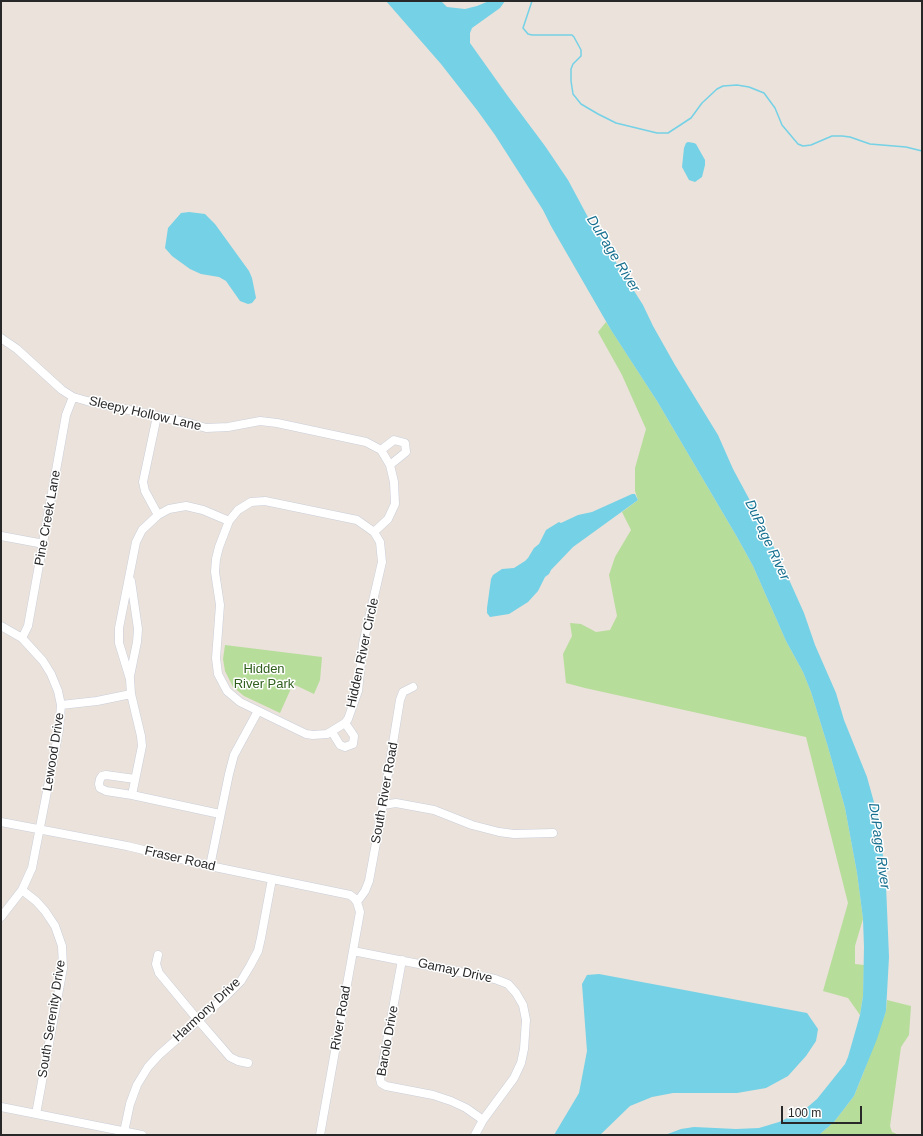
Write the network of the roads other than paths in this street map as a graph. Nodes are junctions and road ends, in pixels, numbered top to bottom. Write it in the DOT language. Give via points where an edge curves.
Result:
graph roads {
  1 [pos="1,338"];
  2 [pos="73,397"];
  3 [pos="157,416"];
  4 [pos="381,450"];
  5 [pos="390,465"];
  6 [pos="158,515"];
  7 [pos="229,521"];
  8 [pos="374,532"];
  9 [pos="1,536"];
  10 [pos="44,544"];
  11 [pos="130,576"];
  12 [pos="1,626"];
  13 [pos="22,638"];
  14 [pos="130,679"];
  15 [pos="413,687"];
  16 [pos="131,694"];
  17 [pos="61,705"];
  18 [pos="258,711"];
  19 [pos="345,723"];
  20 [pos="332,732"];
  21 [pos="135,780"];
  22 [pos="132,795"];
  23 [pos="383,805"];
  24 [pos="220,814"];
  25 [pos="1,822"];
  26 [pos="40,829"];
  27 [pos="553,833"];
  28 [pos="210,866"];
  29 [pos="272,879"];
  30 [pos="22,890"];
  31 [pos="357,902"];
  32 [pos="1,917"];
  33 [pos="352,951"];
  34 [pos="158,956"];
  35 [pos="402,960"];
  36 [pos="198,1020"];
  37 [pos="248,1063"];
  38 [pos="1,1107"];
  39 [pos="36,1114"];
  40 [pos="483,1120"];
  41 [pos="124,1132"];
  42 [pos="142,1135"];
  43 [pos="320,1135"];
  44 [pos="475,1135"];
  1 -- 2 [label="street, Sleepy Hollow Lane"];
  2 -- 3 [label="street, Sleepy Hollow Lane"];
  2 -- 10 [label="street, Pine Creek Lane" via="66,415"];
  3 -- 4 [label="street, Sleepy Hollow Lane" via="206,428 260,422 277,423 366,442"];
  3 -- 6 [label="street" via="143,482"];
  4 -- 5 [label="street"];
  4 -- 5 [label="street" via="394,440 405,443 406,452"];
  5 -- 8 [label="street" via="395,504 388,519"];
  6 -- 7 [label="street" via="169,509 186,506"];
  6 -- 11 [label="street" via="142,530 136,542"];
  7 -- 8 [label="street, Hidden River Circle" via="238,510 251,502 265,501 357,520"];
  7 -- 18 [label="street, Hidden River Circle" via="216,559 215,572 220,604 216,658 218,674 227,691 240,702"];
  8 -- 19 [label="street, Hidden River Circle" via="380,542 382,562 363,644 358,691"];
  9 -- 10 [label="street"];
  10 -- 13 [label="street, Pine Creek Lane" via="28,626"];
  11 -- 14 [label="street" via="138,629"];
  11 -- 14 [label="street" via="119,628 120,643"];
  12 -- 13 [label="street, Lewood Drive"];
  13 -- 17 [label="street, Lewood Drive" via="51,674"];
  14 -- 16 [label="street"];
  15 -- 23 [label="street, South River Road" via="403,692 400,700"];
  16 -- 17 [label="street"];
  16 -- 21 [label="street" via="142,746"];
  17 -- 26 [label="street, Lewood Drive" via="59,730"];
  18 -- 20 [label="street, Hidden River Circle" via="306,734 323,735"];
  18 -- 24 [label="street" via="234,755"];
  19 -- 20 [label="street, Hidden River Circle"];
  19 -- 20 [label="street" via="354,736 353,744 345,747 340,745"];
  21 -- 22 [label="street"];
  21 -- 22 [label="street" via="106,775 100,779 100,788"];
  22 -- 24 [label="street"];
  23 -- 27 [label="street" via="396,803 434,810 472,825 499,832"];
  23 -- 31 [label="street, South River Road" via="369,881"];
  24 -- 28 [label="street"];
  25 -- 26 [label="street, Fraser Road"];
  26 -- 28 [label="street, Fraser Road"];
  26 -- 30 [label="street, Lewood Drive" via="32,868"];
  28 -- 29 [label="street, Fraser Road"];
  29 -- 31 [label="street, Fraser Road" via="350,895"];
  29 -- 36 [label="street, Harmony Drive" via="259,944 250,966 241,981"];
  30 -- 32 [label="street, Lewood Drive"];
  30 -- 39 [label="street, South Serenity Drive" via="45,911 55,926 62,946 63,968"];
  31 -- 33 [label="street, River Road" via="360,912"];
  33 -- 35 [label="street, Gamay Drive"];
  33 -- 43 [label="street, River Road"];
  34 -- 36 [label="street" via="156,964 159,973"];
  35 -- 40 [label="street, Barolo Drive" via="381,1083 450,1101"];
  35 -- 40 [label="street, Gamay Drive" via="495,979 508,984 523,1005 526,1034 520,1063 507,1089"];
  36 -- 37 [label="street" via="230,1057"];
  36 -- 41 [label="street, Harmony Drive" via="148,1067 137,1085"];
  38 -- 39 [label="street"];
  39 -- 41 [label="street"];
  40 -- 44 [label="street, Gamay Drive"];
  41 -- 42 [label="street"];
}
